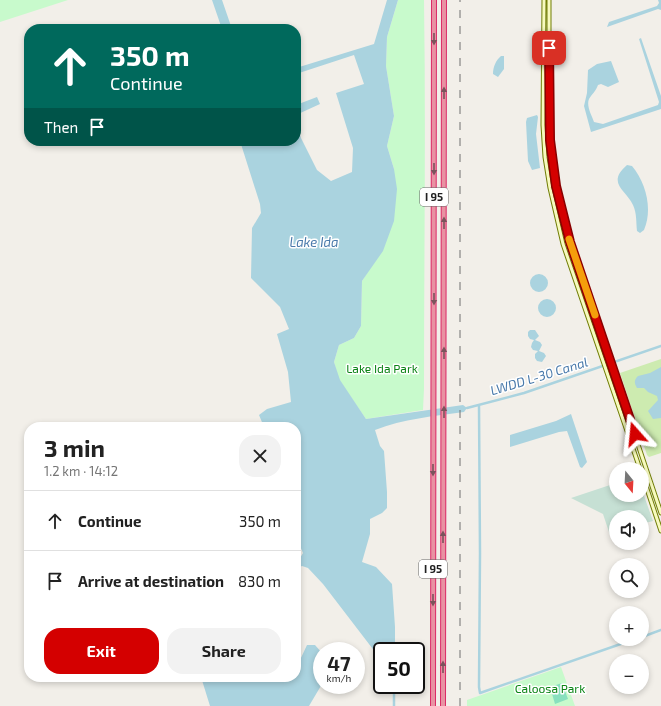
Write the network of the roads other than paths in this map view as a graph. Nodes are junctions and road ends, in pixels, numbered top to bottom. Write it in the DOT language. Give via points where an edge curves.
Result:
graph roads {
  1 [pos="434,0"];
  2 [pos="444,0"];
  3 [pos="544,0"];
  4 [pos="549,0"];
  5 [pos="549,124"];
  6 [pos="543,125"];
  7 [pos="638,462"];
  8 [pos="649,495"];
  9 [pos="661,514"];
  10 [pos="661,531"];
  11 [pos="433,706"];
  12 [pos="443,706"];
  1 -- 11 [label="highway, I 95, one-way"];
  12 -- 2 [label="highway, I 95, one-way"];
  3 -- 6 [label="main road"];
  4 -- 5 [label="main road"];
  5 -- 6 [label="main road"];
  5 -- 9 [label="main road" via="553,170 562,215"];
  6 -- 7 [label="main road" via="547,171 563,244"];
  8 -- 10 [label="main road"];
}
